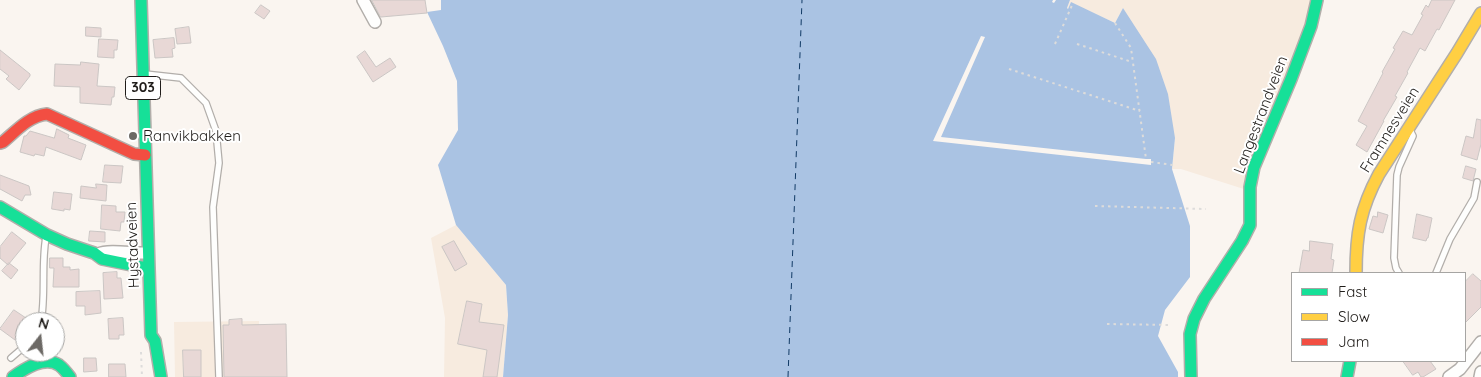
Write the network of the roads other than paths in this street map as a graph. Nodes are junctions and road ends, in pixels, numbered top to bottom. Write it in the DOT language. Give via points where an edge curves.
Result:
graph roads {
  1 [pos="141,0"];
  2 [pos="363,0"];
  3 [pos="1317,0"];
  4 [pos="1481,13"];
  5 [pos="375,22"];
  6 [pos="143,74"];
  7 [pos="1409,128"];
  8 [pos="0,143"];
  9 [pos="145,155"];
  10 [pos="1477,182"];
  11 [pos="0,207"];
  12 [pos="47,235"];
  13 [pos="148,253"];
  14 [pos="98,254"];
  15 [pos="148,267"];
  16 [pos="1356,272"];
  17 [pos="1398,272"];
  18 [pos="1436,272"];
  19 [pos="43,312"];
  20 [pos="151,335"];
  21 [pos="1481,342"];
  22 [pos="15,355"];
  23 [pos="11,358"];
  24 [pos="1466,361"];
  25 [pos="1350,362"];
  26 [pos="1465,362"];
  27 [pos="148,368"];
  28 [pos="1481,372"];
  29 [pos="13,377"];
  30 [pos="70,377"];
  31 [pos="161,377"];
  32 [pos="219,377"];
  33 [pos="1191,377"];
  34 [pos="1347,377"];
  35 [pos="1449,377"];
  36 [pos="1480,377"];
  1 -- 6 [label="street, Hystadveien / 303"];
  2 -- 5 [label="street"];
  3 -- 33 [label="street, Langestrandveien" via="1310,26 1254,167 1250,187 1250,225 1194,319 1190,334"];
  4 -- 7 [label="street, Framnesveien"];
  6 -- 9 [label="street, Hystadveien / 303"];
  6 -- 32 [label="lane" via="181,78 206,103 216,131 219,162 213,207"];
  7 -- 16 [label="street, Framnesveien" via="1379,174 1362,210"];
  7 -- 17 [label="lane" via="1413,136 1397,175 1394,258"];
  8 -- 9 [label="street" via="28,121 47,114 134,154"];
  9 -- 13 [label="street, Hystadveien / 303"];
  10 -- 18 [label="lane" via="1474,198 1450,239"];
  11 -- 12 [label="street"];
  12 -- 14 [label="street"];
  12 -- 19 [label="lane"];
  13 -- 14 [label="street"];
  13 -- 15 [label="street, Hystadveien / 303"];
  14 -- 15 [label="street" via="102,259"];
  15 -- 20 [label="street, Hystadveien / 303"];
  20 -- 27 [label="street, Hystadveien / 303"];
  20 -- 31 [label="street, Hystadveien / 303" via="155,341"];
  21 -- 24 [label="street"];
  22 -- 23 [label="lane"];
  25 -- 34 [label="street"];
  26 -- 35 [label="street"];
  28 -- 36 [label="street"];
  29 -- 30 [label="street" via="35,365 50,362 59,365"];
}
